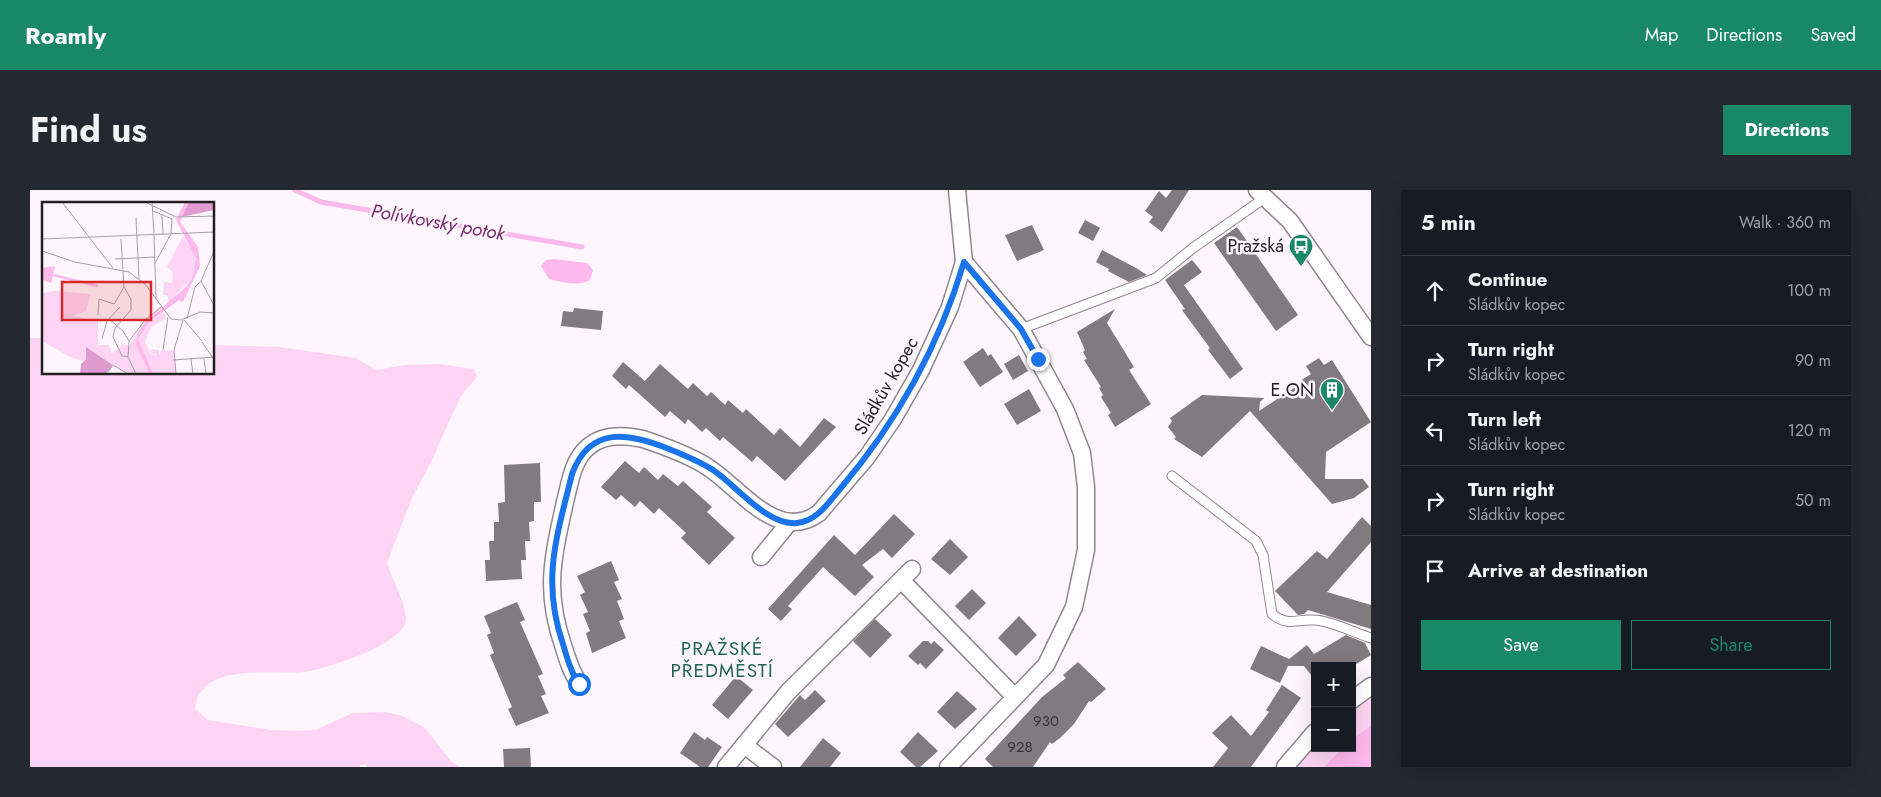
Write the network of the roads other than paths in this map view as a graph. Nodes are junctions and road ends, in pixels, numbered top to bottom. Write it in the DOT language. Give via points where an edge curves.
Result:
graph roads {
  1 [pos="958,190"];
  2 [pos="1261,194"];
  3 [pos="964,262"];
  4 [pos="1021,329"];
  5 [pos="1371,337"];
  6 [pos="1172,476"];
  7 [pos="788,523"];
  8 [pos="761,557"];
  9 [pos="1371,638"];
  10 [pos="579,684"];
  11 [pos="1371,686"];
  12 [pos="1014,696"];
  13 [pos="1356,697"];
  14 [pos="1311,737"];
  15 [pos="744,745"];
  16 [pos="726,767"];
  17 [pos="773,767"];
  18 [pos="948,767"];
  19 [pos="1285,767"];
  1 -- 3 [label="street, Sládkův kopec"];
  2 -- 4 [label="lane" via="1156,278"];
  2 -- 5 [label="street" via="1290,221"];
  3 -- 4 [label="street"];
  3 -- 7 [label="street, Sládkův kopec" via="950,307 921,370 893,419 867,457 819,513 805,522"];
  4 -- 12 [label="street" via="1065,409 1082,453 1086,487 1086,550 1074,607 1046,665"];
  6 -- 9 [label="lane" via="1256,541 1262,555 1272,614 1282,621 1315,620"];
  7 -- 8 [label="street"];
  7 -- 10 [label="street" via="772,517 707,466 651,442 620,436 589,446 572,474 551,572 557,625"];
  11 -- 13 [label="street"];
  12 -- 15 [label="street" via="906,575 788,692"];
  12 -- 18 [label="street"];
  14 -- 19 [label="street"];
  15 -- 16 [label="street"];
  15 -- 17 [label="street"];
}
